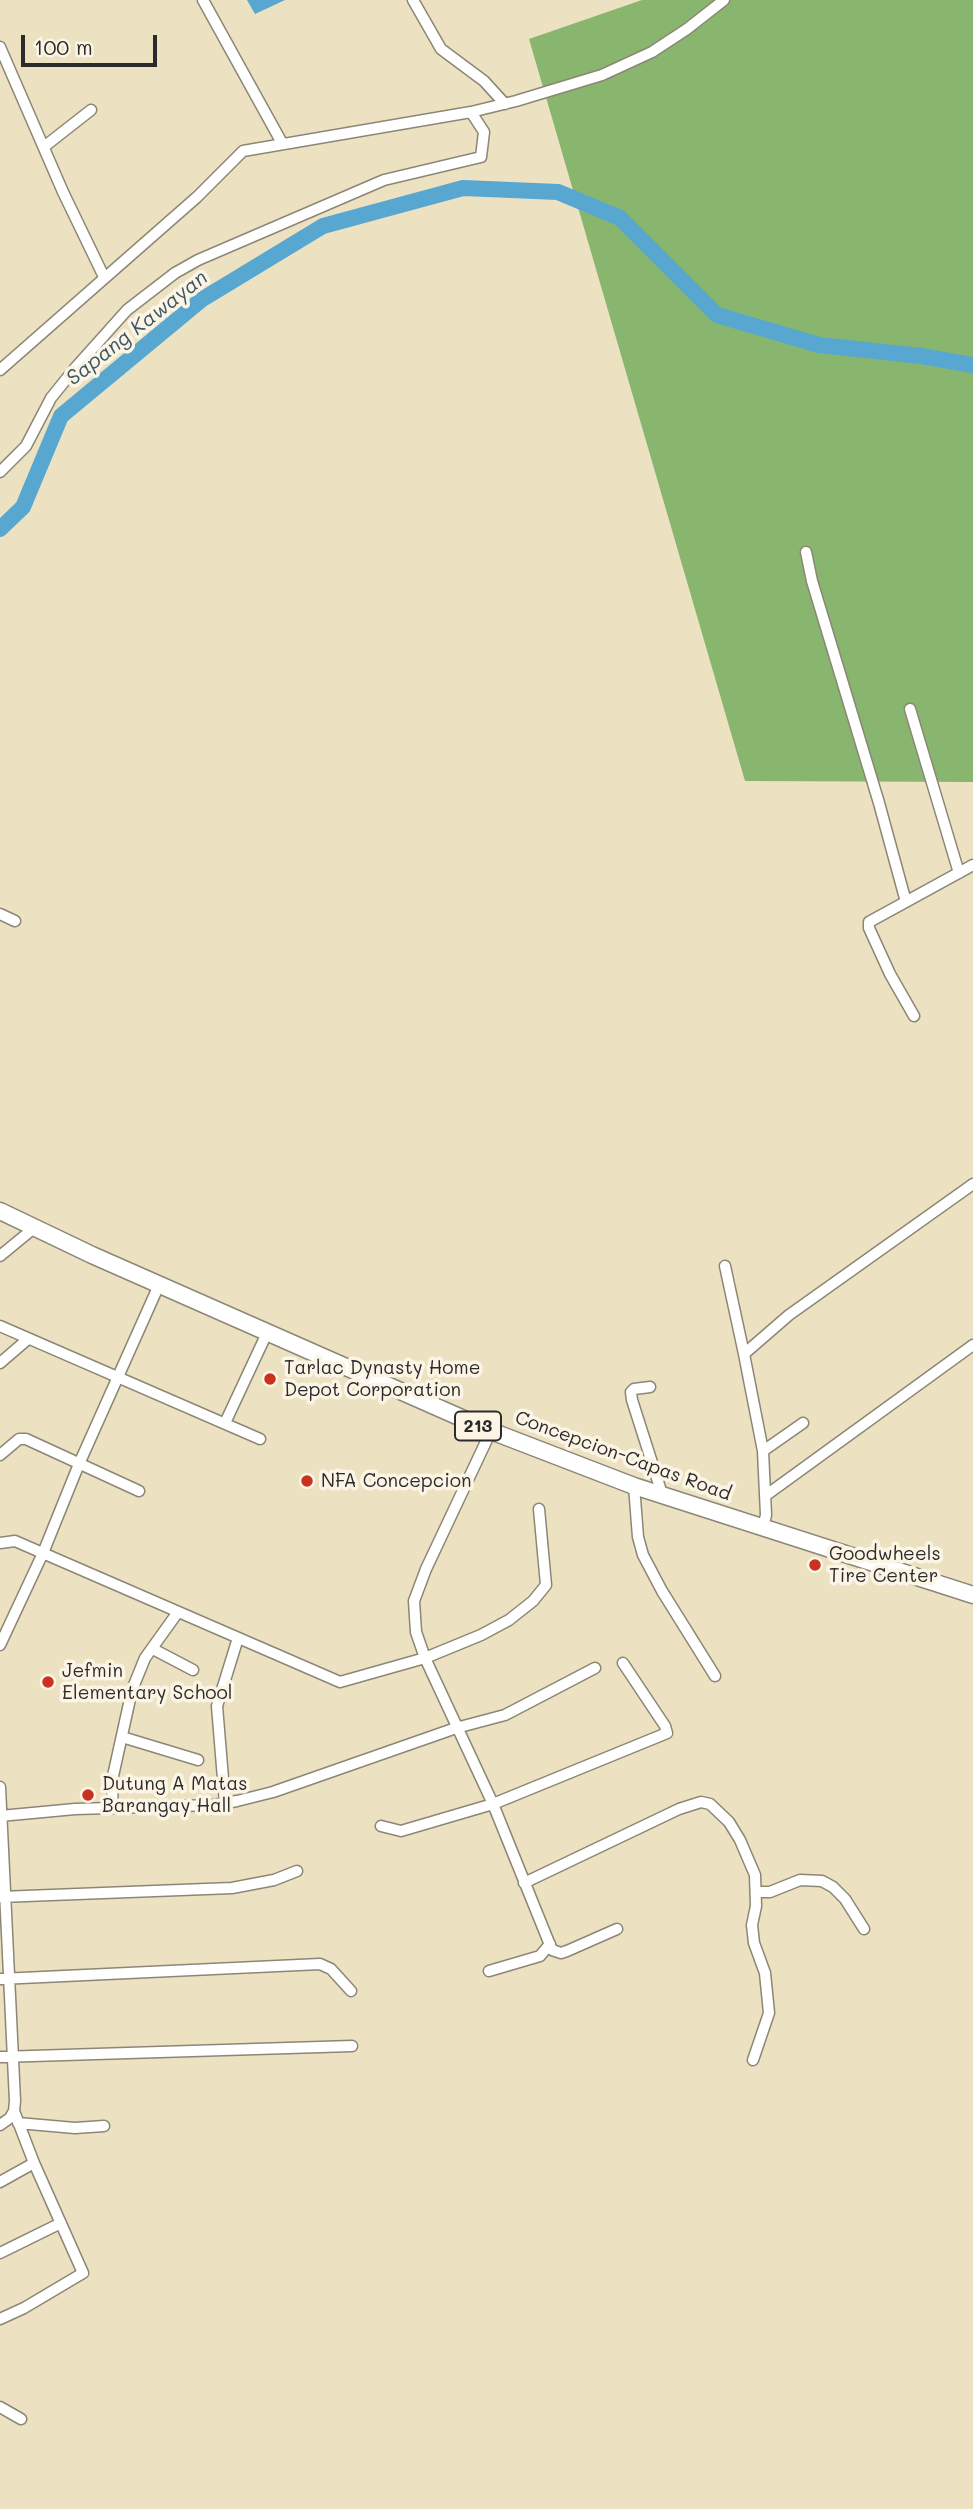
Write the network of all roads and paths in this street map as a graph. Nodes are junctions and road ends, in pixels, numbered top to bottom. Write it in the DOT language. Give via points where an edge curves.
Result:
graph roads {
  1 [pos="203,0"];
  2 [pos="413,0"];
  3 [pos="724,0"];
  4 [pos="0,47"];
  5 [pos="505,104"];
  6 [pos="91,110"];
  7 [pos="471,112"];
  8 [pos="282,143"];
  9 [pos="45,146"];
  10 [pos="104,277"];
  11 [pos="0,370"];
  12 [pos="0,472"];
  13 [pos="806,552"];
  14 [pos="910,709"];
  15 [pos="973,865"];
  16 [pos="959,873"];
  17 [pos="906,902"];
  18 [pos="0,914"];
  19 [pos="15,921"];
  20 [pos="914,1017"];
  21 [pos="973,1184"];
  22 [pos="0,1211"];
  23 [pos="34,1228"];
  24 [pos="0,1256"];
  25 [pos="725,1266"];
  26 [pos="159,1285"];
  27 [pos="0,1326"];
  28 [pos="267,1333"];
  29 [pos="28,1339"];
  30 [pos="973,1345"];
  31 [pos="744,1354"];
  32 [pos="0,1363"];
  33 [pos="119,1378"];
  34 [pos="650,1387"];
  35 [pos="225,1423"];
  36 [pos="803,1423"];
  37 [pos="491,1431"];
  38 [pos="260,1439"];
  39 [pos="763,1451"];
  40 [pos="0,1455"];
  41 [pos="79,1464"];
  42 [pos="634,1486"];
  43 [pos="139,1490"];
  44 [pos="662,1494"];
  45 [pos="765,1496"];
  46 [pos="539,1509"];
  47 [pos="763,1527"];
  48 [pos="0,1543"];
  49 [pos="43,1553"];
  50 [pos="973,1595"];
  51 [pos="178,1612"];
  52 [pos="238,1638"];
  53 [pos="0,1645"];
  54 [pos="153,1649"];
  55 [pos="425,1658"];
  56 [pos="622,1663"];
  57 [pos="595,1668"];
  58 [pos="193,1670"];
  59 [pos="715,1676"];
  60 [pos="456,1728"];
  61 [pos="122,1737"];
  62 [pos="198,1760"];
  63 [pos="0,1787"];
  64 [pos="225,1803"];
  65 [pos="493,1804"];
  66 [pos="112,1807"];
  67 [pos="1,1816"];
  68 [pos="382,1826"];
  69 [pos="297,1871"];
  70 [pos="524,1883"];
  71 [pos="757,1892"];
  72 [pos="3,1897"];
  73 [pos="864,1929"];
  74 [pos="617,1930"];
  75 [pos="550,1944"];
  76 [pos="489,1971"];
  77 [pos="5,1979"];
  78 [pos="351,1991"];
  79 [pos="352,2046"];
  80 [pos="0,2057"];
  81 [pos="13,2057"];
  82 [pos="753,2060"];
  83 [pos="14,2111"];
  84 [pos="18,2123"];
  85 [pos="0,2125"];
  86 [pos="104,2126"];
  87 [pos="34,2163"];
  88 [pos="0,2182"];
  89 [pos="61,2223"];
  90 [pos="0,2253"];
  91 [pos="0,2319"];
  92 [pos="0,2407"];
  93 [pos="21,2419"];
  1 -- 8 [label="street"];
  2 -- 5 [label="street" via="441,49 484,81"];
  3 -- 5 [label="street" via="687,29 624,66"];
  4 -- 9 [label="street"];
  5 -- 7 [label="street"];
  6 -- 9 [label="street"];
  7 -- 8 [label="street"];
  7 -- 12 [label="street" via="484,132 481,157 384,180 198,260 169,277 127,310 76,367 51,398 26,446"];
  8 -- 10 [label="street" via="236,156 197,197"];
  9 -- 10 [label="street"];
  10 -- 11 [label="street"];
  13 -- 17 [label="street"];
  14 -- 16 [label="street"];
  15 -- 16 [label="street"];
  16 -- 17 [label="street"];
  17 -- 20 [label="street" via="869,922 869,928"];
  18 -- 19 [label="street"];
  21 -- 31 [label="street" via="789,1315"];
  22 -- 23 [label="main road, Concepcion-Capas Road / 213"];
  23 -- 24 [label="street"];
  23 -- 26 [label="main road, Concepcion-Capas Road / 213"];
  25 -- 31 [label="street"];
  26 -- 28 [label="main road, Concepcion-Capas Road / 213"];
  26 -- 33 [label="street"];
  27 -- 29 [label="street"];
  28 -- 35 [label="street"];
  28 -- 37 [label="main road, Concepcion-Capas Road / 213"];
  29 -- 32 [label="street"];
  29 -- 33 [label="street"];
  30 -- 45 [label="street"];
  31 -- 39 [label="street"];
  33 -- 35 [label="street"];
  33 -- 41 [label="street"];
  34 -- 44 [label="street" via="631,1392"];
  35 -- 38 [label="street"];
  36 -- 39 [label="street"];
  37 -- 42 [label="main road, Concepcion-Capas Road / 213"];
  37 -- 55 [label="street" via="414,1601 416,1632"];
  39 -- 45 [label="street"];
  40 -- 41 [label="street" via="19,1439"];
  41 -- 43 [label="street"];
  41 -- 49 [label="street"];
  42 -- 44 [label="main road, Concepcion-Capas Road / 213"];
  42 -- 59 [label="street" via="643,1555"];
  44 -- 47 [label="main road, Concepcion-Capas Road / 213"];
  45 -- 47 [label="street"];
  46 -- 55 [label="street" via="546,1580 542,1593 509,1620"];
  47 -- 50 [label="main road, Concepcion-Capas Road / 213"];
  48 -- 49 [label="street" via="15,1541"];
  49 -- 51 [label="street"];
  49 -- 53 [label="street"];
  51 -- 52 [label="street"];
  51 -- 54 [label="street"];
  52 -- 55 [label="street" via="340,1682"];
  52 -- 64 [label="street" via="216,1710"];
  54 -- 58 [label="street"];
  54 -- 61 [label="street" via="139,1671"];
  55 -- 60 [label="street"];
  56 -- 65 [label="street" via="667,1733"];
  57 -- 60 [label="street" via="505,1715"];
  60 -- 64 [label="street" via="273,1792"];
  60 -- 65 [label="street"];
  61 -- 62 [label="street"];
  61 -- 66 [label="street"];
  63 -- 67 [label="street"];
  64 -- 66 [label="street"];
  65 -- 68 [label="street" via="401,1831"];
  65 -- 70 [label="street"];
  66 -- 67 [label="street"];
  67 -- 72 [label="street"];
  69 -- 72 [label="street" via="232,1888"];
  70 -- 71 [label="street" via="702,1801 719,1811 740,1840"];
  70 -- 75 [label="street"];
  71 -- 73 [label="street" via="800,1880 822,1881 845,1899"];
  71 -- 82 [label="street" via="752,1925 765,1973 769,2013"];
  72 -- 77 [label="street"];
  74 -- 75 [label="street" via="561,1953"];
  75 -- 76 [label="street" via="540,1956"];
  77 -- 78 [label="street" via="320,1964"];
  77 -- 81 [label="street"];
  79 -- 81 [label="street"];
  80 -- 81 [label="street"];
  81 -- 83 [label="street"];
  83 -- 84 [label="street"];
  83 -- 85 [label="street"];
  84 -- 86 [label="street"];
  84 -- 87 [label="street"];
  87 -- 88 [label="street"];
  87 -- 89 [label="street"];
  89 -- 90 [label="street"];
  89 -- 91 [label="street" via="83,2273"];
  92 -- 93 [label="street"];
}
